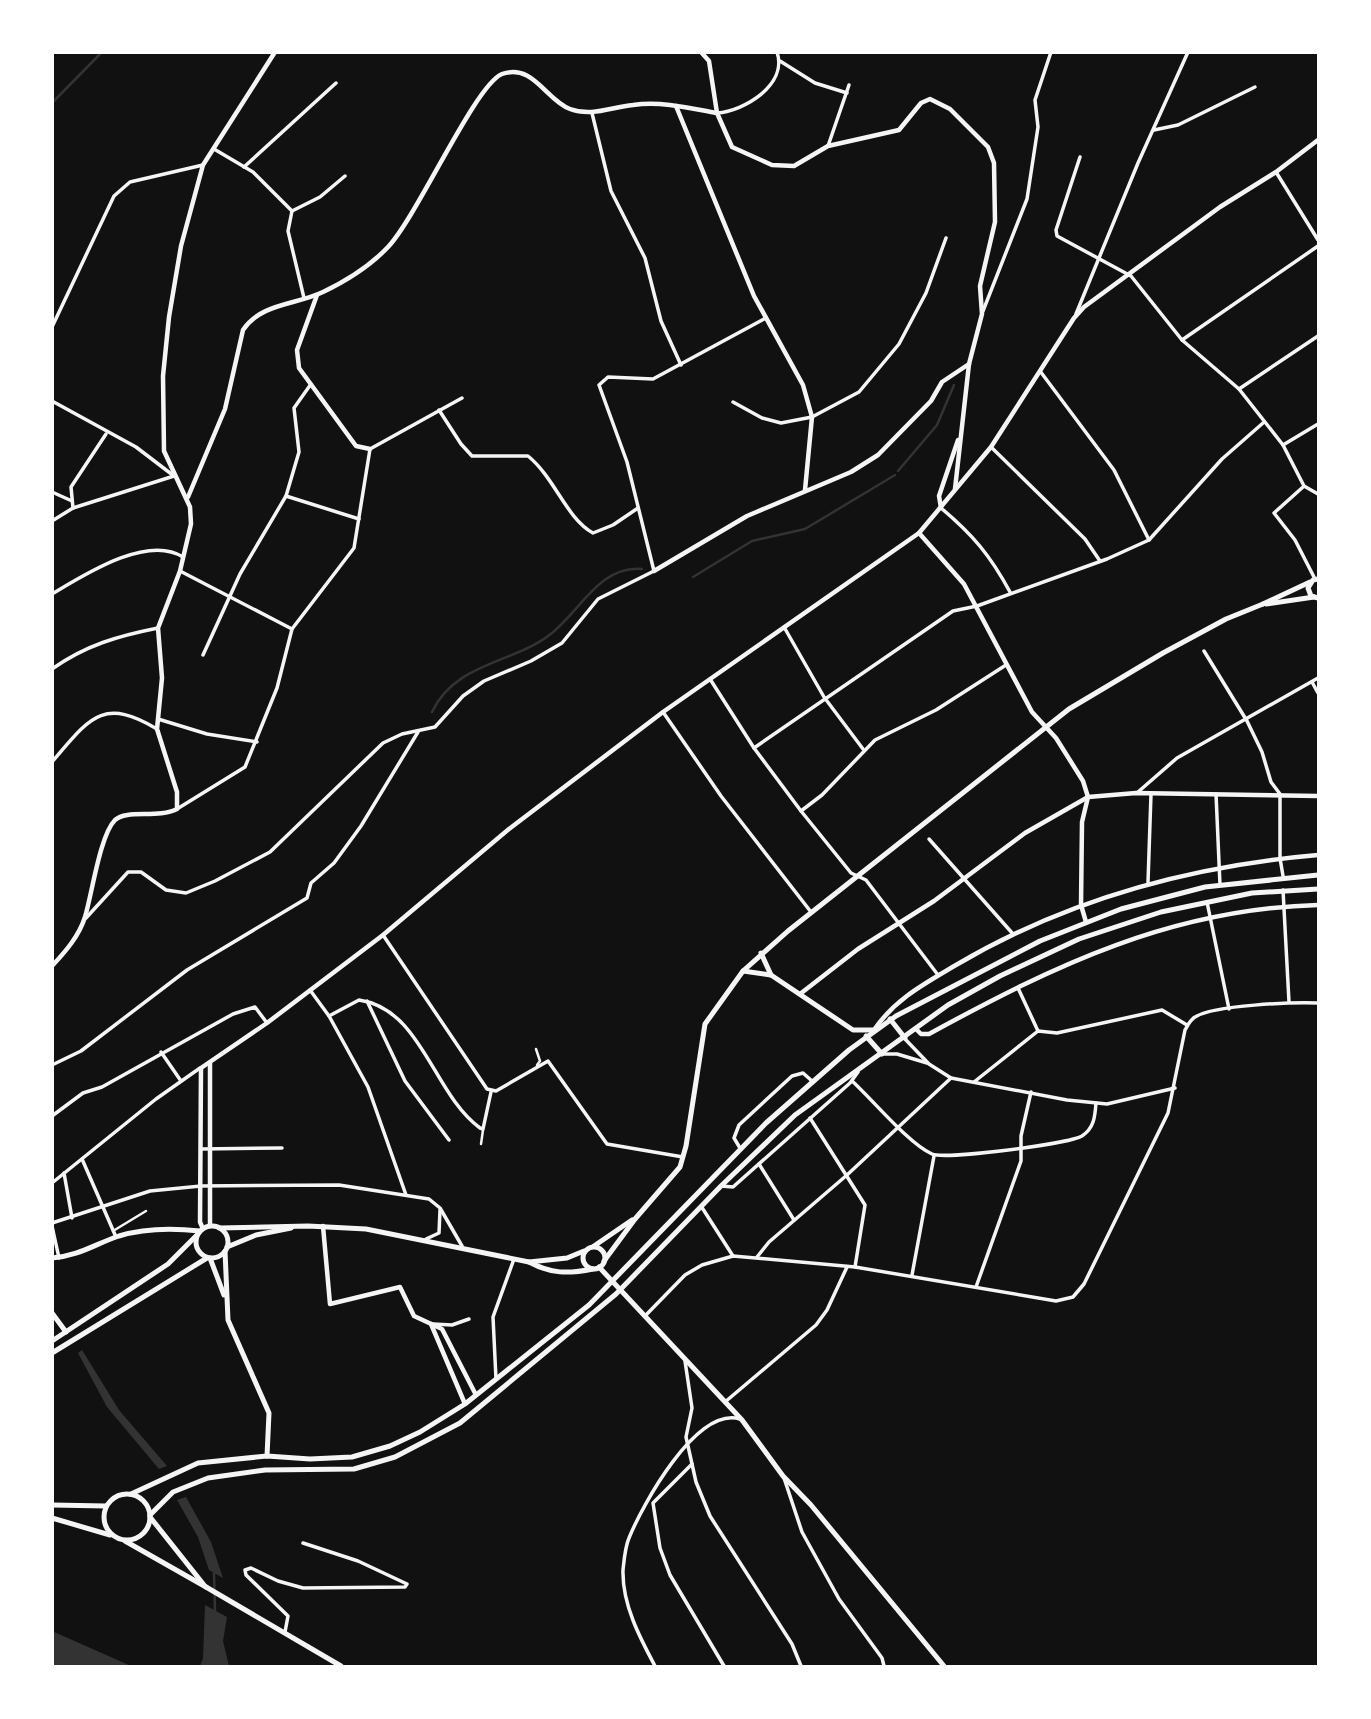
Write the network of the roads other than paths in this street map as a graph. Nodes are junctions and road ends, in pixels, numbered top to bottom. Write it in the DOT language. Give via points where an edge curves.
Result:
graph roads {
  1 [pos="275,52"];
  2 [pos="701,52"];
  3 [pos="777,52"];
  4 [pos="1051,52"];
  5 [pos="1188,52"];
  6 [pos="780,61"];
  7 [pos="336,83"];
  8 [pos="849,85"];
  9 [pos="1255,87"];
  10 [pos="847,93"];
  11 [pos="676,105"];
  12 [pos="592,113"];
  13 [pos="717,113"];
  14 [pos="1154,130"];
  15 [pos="1318,140"];
  16 [pos="828,146"];
  17 [pos="214,149"];
  18 [pos="1080,157"];
  19 [pos="203,165"];
  20 [pos="244,167"];
  21 [pos="1276,172"];
  22 [pos="345,176"];
  23 [pos="292,211"];
  24 [pos="946,237"];
  25 [pos="1318,240"];
  26 [pos="1318,246"];
  27 [pos="1100,257"];
  28 [pos="1131,276"];
  29 [pos="317,295"];
  30 [pos="304,298"];
  31 [pos="982,314"];
  32 [pos="1074,318"];
  33 [pos="764,319"];
  34 [pos="52,327"];
  35 [pos="1318,336"];
  36 [pos="1182,340"];
  37 [pos="968,363"];
  38 [pos="681,365"];
  39 [pos="1040,371"];
  40 [pos="311,384"];
  41 [pos="1239,389"];
  42 [pos="462,398"];
  43 [pos="52,401"];
  44 [pos="733,402"];
  45 [pos="439,410"];
  46 [pos="812,417"];
  47 [pos="1263,423"];
  48 [pos="1318,424"];
  49 [pos="106,433"];
  50 [pos="960,436"];
  51 [pos="1283,445"];
  52 [pos="991,447"];
  53 [pos="370,449"];
  54 [pos="174,476"];
  55 [pos="1304,486"];
  56 [pos="805,490"];
  57 [pos="955,490"];
  58 [pos="52,492"];
  59 [pos="1318,494"];
  60 [pos="286,496"];
  61 [pos="188,497"];
  62 [pos="72,501"];
  63 [pos="73,508"];
  64 [pos="638,508"];
  65 [pos="941,508"];
  66 [pos="359,519"];
  67 [pos="52,521"];
  68 [pos="919,533"];
  69 [pos="1149,540"];
  70 [pos="183,556"];
  71 [pos="1100,561"];
  72 [pos="180,571"];
  73 [pos="654,571"];
  74 [pos="1315,580"];
  75 [pos="1010,592"];
  76 [pos="52,594"];
  77 [pos="229,596"];
  78 [pos="1317,598"];
  79 [pos="1263,604"];
  80 [pos="977,606"];
  81 [pos="784,627"];
  82 [pos="158,628"];
  83 [pos="292,629"];
  84 [pos="1204,651"];
  85 [pos="203,655"];
  86 [pos="1006,665"];
  87 [pos="52,669"];
  88 [pos="710,678"];
  89 [pos="1318,678"];
  90 [pos="1312,682"];
  91 [pos="1318,693"];
  92 [pos="824,697"];
  93 [pos="663,712"];
  94 [pos="158,719"];
  95 [pos="1247,721"];
  96 [pos="1044,728"];
  97 [pos="157,729"];
  98 [pos="418,732"];
  99 [pos="257,742"];
  100 [pos="754,748"];
  101 [pos="863,749"];
  102 [pos="52,762"];
  103 [pos="1136,793"];
  104 [pos="1151,794"];
  105 [pos="1216,794"];
  106 [pos="1280,794"];
  107 [pos="1318,796"];
  108 [pos="1088,797"];
  109 [pos="177,809"];
  110 [pos="801,811"];
  111 [pos="929,839"];
  112 [pos="1318,855"];
  113 [pos="1280,858"];
  114 [pos="1218,868"];
  115 [pos="1318,875"];
  116 [pos="859,876"];
  117 [pos="1283,876"];
  118 [pos="965,878"];
  119 [pos="1148,882"];
  120 [pos="1220,885"];
  121 [pos="1318,889"];
  122 [pos="1283,890"];
  123 [pos="1207,902"];
  124 [pos="1081,905"];
  125 [pos="1318,905"];
  126 [pos="1285,906"];
  127 [pos="811,912"];
  128 [pos="1209,917"];
  129 [pos="84,919"];
  130 [pos="898,922"];
  131 [pos="1086,922"];
  132 [pos="1013,933"];
  133 [pos="383,935"];
  134 [pos="761,953"];
  135 [pos="52,966"];
  136 [pos="743,971"];
  137 [pos="771,975"];
  138 [pos="938,975"];
  139 [pos="1017,986"];
  140 [pos="310,989"];
  141 [pos="800,994"];
  142 [pos="367,1001"];
  143 [pos="1289,1002"];
  144 [pos="1318,1003"];
  145 [pos="1229,1010"];
  146 [pos="329,1016"];
  147 [pos="890,1019"];
  148 [pos="267,1023"];
  149 [pos="1187,1025"];
  150 [pos="874,1030"];
  151 [pos="917,1030"];
  152 [pos="1038,1031"];
  153 [pos="866,1036"];
  154 [pos="905,1038"];
  155 [pos="536,1049"];
  156 [pos="161,1052"];
  157 [pos="882,1054"];
  158 [pos="210,1063"];
  159 [pos="929,1064"];
  160 [pos="52,1065"];
  161 [pos="537,1065"];
  162 [pos="862,1066"];
  163 [pos="201,1068"];
  164 [pos="951,1078"];
  165 [pos="181,1081"];
  166 [pos="813,1081"];
  167 [pos="852,1081"];
  168 [pos="974,1082"];
  169 [pos="1175,1088"];
  170 [pos="491,1092"];
  171 [pos="1031,1092"];
  172 [pos="1096,1103"];
  173 [pos="52,1116"];
  174 [pos="810,1118"];
  175 [pos="900,1127"];
  176 [pos="483,1129"];
  177 [pos="449,1140"];
  178 [pos="481,1144"];
  179 [pos="211,1148"];
  180 [pos="282,1148"];
  181 [pos="1022,1148"];
  182 [pos="201,1149"];
  183 [pos="740,1149"];
  184 [pos="934,1156"];
  185 [pos="683,1157"];
  186 [pos="82,1159"];
  187 [pos="759,1164"];
  188 [pos="64,1173"];
  189 [pos="847,1175"];
  190 [pos="53,1183"];
  191 [pos="201,1186"];
  192 [pos="721,1186"];
  193 [pos="210,1188"];
  194 [pos="406,1195"];
  195 [pos="100,1206"];
  196 [pos="701,1206"];
  197 [pos="440,1208"];
  198 [pos="146,1211"];
  199 [pos="72,1218"];
  200 [pos="635,1219"];
  201 [pos="794,1220"];
  202 [pos="52,1224"];
  203 [pos="211,1226"];
  204 [pos="308,1226"];
  205 [pos="323,1226"];
  206 [pos="219,1228"];
  207 [pos="200,1231"];
  208 [pos="115,1234"];
  209 [pos="426,1240"];
  210 [pos="462,1246"];
  211 [pos="592,1247"];
  212 [pos="226,1249"];
  213 [pos="585,1251"];
  214 [pos="733,1256"];
  215 [pos="757,1257"];
  216 [pos="56,1258"];
  217 [pos="208,1258"];
  218 [pos="514,1259"];
  219 [pos="604,1261"];
  220 [pos="529,1262"];
  221 [pos="847,1267"];
  222 [pos="855,1267"];
  223 [pos="599,1270"];
  224 [pos="912,1275"];
  225 [pos="976,1288"];
  226 [pos="225,1298"];
  227 [pos="52,1313"];
  228 [pos="645,1316"];
  229 [pos="469,1319"];
  230 [pos="431,1323"];
  231 [pos="66,1332"];
  232 [pos="52,1341"];
  233 [pos="52,1353"];
  234 [pos="684,1355"];
  235 [pos="496,1380"];
  236 [pos="476,1395"];
  237 [pos="725,1402"];
  238 [pos="465,1404"];
  239 [pos="741,1420"];
  240 [pos="688,1445"];
  241 [pos="267,1456"];
  242 [pos="204,1462"];
  243 [pos="692,1464"];
  244 [pos="265,1470"];
  245 [pos="783,1476"];
  246 [pos="208,1478"];
  247 [pos="131,1494"];
  248 [pos="52,1505"];
  249 [pos="106,1506"];
  250 [pos="150,1516"];
  251 [pos="52,1518"];
  252 [pos="111,1535"];
  253 [pos="125,1541"];
  254 [pos="303,1543"];
  255 [pos="208,1589"];
  256 [pos="285,1632"];
  257 [pos="341,1667"];
  258 [pos="655,1667"];
  259 [pos="724,1667"];
  260 [pos="801,1667"];
  261 [pos="884,1667"];
  262 [pos="944,1667"];
  1 -- 17 [label="street"];
  2 -- 13 [label="street" via="709,61"];
  3 -- 6 [label="street"];
  4 -- 31 [label="street" via="1035,100 1038,127 1027,199"];
  5 -- 14 [label="street"];
  6 -- 10 [label="street" via="815,83"];
  6 -- 13 [label="street" via="766,90 747,105"];
  7 -- 20 [label="street"];
  8 -- 10 [label="street"];
  9 -- 14 [label="street" via="1178,125"];
  10 -- 16 [label="street"];
  11 -- 12 [label="street" via="634,104"];
  11 -- 13 [label="street"];
  11 -- 33 [label="street"];
  12 -- 29 [label="street" via="558,103 528,76 502,74 483,93 432,182 387,248 354,275"];
  12 -- 38 [label="street" via="611,191 645,258 661,321"];
  13 -- 16 [label="street" via="732,147 772,165 794,166"];
  14 -- 27 [label="street"];
  15 -- 21 [label="street"];
  16 -- 31 [label="street" via="900,130 921,103 930,99 975,132 994,163 995,222 980,286"];
  17 -- 19 [label="street"];
  17 -- 20 [label="street"];
  18 -- 27 [label="street" via="1056,230 1061,240"];
  19 -- 34 [label="street" via="130,182 114,196"];
  19 -- 54 [label="street" via="181,246 163,376 164,451"];
  20 -- 23 [label="street"];
  21 -- 25 [label="street"];
  21 -- 28 [label="street" via="1220,207"];
  22 -- 23 [label="street" via="320,197"];
  23 -- 30 [label="street" via="288,232"];
  24 -- 46 [label="street" via="926,293 899,344 859,392"];
  26 -- 36 [label="street"];
  27 -- 28 [label="street"];
  27 -- 32 [label="street"];
  28 -- 32 [label="street"];
  28 -- 36 [label="street"];
  29 -- 30 [label="street"];
  29 -- 40 [label="street" via="297,350 299,368"];
  30 -- 61 [label="street" via="263,312 243,330 225,409"];
  31 -- 37 [label="street"];
  32 -- 39 [label="street"];
  33 -- 38 [label="street"];
  33 -- 46 [label="street" via="803,384"];
  35 -- 41 [label="street"];
  36 -- 41 [label="street"];
  37 -- 50 [label="street"];
  37 -- 56 [label="street" via="942,382 931,401 878,455 851,472"];
  38 -- 64 [label="street" via="653,379 608,377 599,385"];
  39 -- 52 [label="street"];
  39 -- 69 [label="street" via="1114,470"];
  40 -- 53 [label="street" via="356,446"];
  40 -- 60 [label="street" via="294,408 299,452"];
  41 -- 47 [label="street"];
  42 -- 45 [label="street"];
  43 -- 49 [label="street"];
  44 -- 46 [label="street" via="781,423"];
  45 -- 53 [label="street"];
  45 -- 64 [label="street" via="472,456 528,456 557,488 581,526 593,533"];
  46 -- 56 [label="street"];
  47 -- 51 [label="street"];
  47 -- 69 [label="street" via="1222,459"];
  48 -- 51 [label="street"];
  49 -- 54 [label="street" via="136,447"];
  49 -- 62 [label="street" via="71,487"];
  50 -- 57 [label="street"];
  50 -- 65 [label="street" via="939,496"];
  51 -- 55 [label="street"];
  52 -- 57 [label="street"];
  52 -- 71 [label="street" via="1085,539"];
  53 -- 66 [label="street"];
  54 -- 61 [label="street"];
  54 -- 63 [label="street"];
  55 -- 59 [label="street"];
  55 -- 74 [label="street" via="1274,513 1295,540"];
  56 -- 73 [label="street" via="747,516"];
  57 -- 65 [label="street"];
  58 -- 62 [label="street"];
  60 -- 66 [label="street"];
  60 -- 77 [label="street"];
  61 -- 70 [label="street" via="191,524"];
  62 -- 63 [label="street"];
  63 -- 67 [label="street"];
  64 -- 73 [label="street"];
  65 -- 68 [label="street"];
  65 -- 75 [label="street" via="975,536"];
  66 -- 83 [label="street" via="354,548"];
  68 -- 80 [label="street" via="964,583"];
  68 -- 81 [label="street"];
  69 -- 71 [label="street"];
  70 -- 72 [label="street"];
  70 -- 76 [label="street" via="172,550 142,552 103,564"];
  71 -- 75 [label="street"];
  72 -- 77 [label="street"];
  72 -- 82 [label="street"];
  73 -- 98 [label="street" via="598,599 562,643 484,681 435,727"];
  74 -- 78 [label="main road" via="1308,591"];
  74 -- 79 [label="main road"];
  75 -- 80 [label="street"];
  77 -- 83 [label="street"];
  77 -- 85 [label="street"];
  78 -- 79 [label="main road"];
  79 -- 96 [label="main road" via="1094,692"];
  80 -- 86 [label="street"];
  80 -- 92 [label="street" via="953,611"];
  81 -- 88 [label="street"];
  81 -- 92 [label="street"];
  82 -- 87 [label="street" via="112,637 77,651"];
  82 -- 94 [label="street" via="162,678"];
  83 -- 99 [label="street"];
  84 -- 95 [label="street"];
  86 -- 96 [label="street"];
  86 -- 101 [label="street"];
  88 -- 93 [label="street"];
  88 -- 100 [label="street"];
  89 -- 90 [label="street"];
  90 -- 91 [label="street"];
  90 -- 95 [label="street"];
  92 -- 100 [label="street"];
  92 -- 101 [label="street"];
  93 -- 127 [label="street"];
  93 -- 133 [label="street" via="509,829"];
  94 -- 97 [label="street"];
  94 -- 99 [label="street" via="207,734"];
  95 -- 103 [label="street" via="1177,758"];
  95 -- 106 [label="street"];
  96 -- 108 [label="street" via="1056,738"];
  96 -- 116 [label="main road"];
  97 -- 102 [label="street" via="133,715 99,716"];
  97 -- 109 [label="street" via="177,792"];
  98 -- 129 [label="street" via="383,743 270,852 186,893 166,890 141,872 128,872"];
  98 -- 160 [label="street" via="361,826 334,863 311,883 307,898 187,970 82,1051"];
  99 -- 109 [label="street" via="244,767"];
  100 -- 110 [label="street"];
  101 -- 110 [label="street" via="822,795"];
  103 -- 104 [label="street"];
  103 -- 108 [label="street"];
  104 -- 105 [label="street"];
  104 -- 119 [label="street"];
  105 -- 106 [label="street"];
  105 -- 114 [label="street"];
  106 -- 107 [label="street"];
  106 -- 113 [label="street"];
  108 -- 118 [label="street" via="1025,833"];
  108 -- 124 [label="street" via="1082,822"];
  109 -- 129 [label="street" via="164,816 124,815 115,820 98,862"];
  110 -- 116 [label="street" via="851,873"];
  111 -- 118 [label="street"];
  112 -- 113 [label="street"];
  113 -- 114 [label="street"];
  113 -- 117 [label="street"];
  114 -- 119 [label="street"];
  114 -- 120 [label="street"];
  115 -- 117 [label="main road"];
  116 -- 127 [label="main road"];
  116 -- 130 [label="street"];
  117 -- 120 [label="main road"];
  118 -- 130 [label="street"];
  118 -- 132 [label="street"];
  119 -- 124 [label="street"];
  120 -- 131 [label="main road"];
  121 -- 122 [label="main road"];
  122 -- 123 [label="main road"];
  122 -- 126 [label="street"];
  123 -- 128 [label="street"];
  123 -- 151 [label="main road" via="1112,926 1029,961 948,1005"];
  124 -- 131 [label="street"];
  124 -- 132 [label="street"];
  125 -- 126 [label="street"];
  126 -- 128 [label="street"];
  126 -- 143 [label="street"];
  127 -- 134 [label="main road"];
  128 -- 139 [label="street" via="1146,933"];
  128 -- 145 [label="street"];
  129 -- 135 [label="street"];
  130 -- 138 [label="street"];
  130 -- 141 [label="street"];
  131 -- 147 [label="main road" via="993,964"];
  132 -- 138 [label="street"];
  133 -- 140 [label="street"];
  133 -- 170 [label="street" via="474,1074"];
  134 -- 136 [label="main road"];
  134 -- 137 [label="main road"];
  136 -- 137 [label="main road"];
  136 -- 185 [label="main road" via="705,1024"];
  137 -- 141 [label="main road"];
  138 -- 150 [label="street" via="886,1012"];
  139 -- 151 [label="street" via="929,1034"];
  139 -- 152 [label="street"];
  140 -- 146 [label="street"];
  140 -- 148 [label="street"];
  141 -- 150 [label="main road" via="853,1030"];
  142 -- 146 [label="street" via="352,1002"];
  142 -- 176 [label="street" via="407,1028 435,1073"];
  142 -- 177 [label="street" via="405,1081"];
  143 -- 144 [label="street"];
  143 -- 145 [label="street"];
  145 -- 149 [label="street" via="1201,1014"];
  146 -- 194 [label="street" via="368,1087"];
  147 -- 150 [label="main road"];
  147 -- 154 [label="main road"];
  148 -- 156 [label="street" via="260,1010 250,1007"];
  148 -- 158 [label="street"];
  149 -- 152 [label="street" via="1162,1010 1057,1033"];
  149 -- 169 [label="street"];
  150 -- 153 [label="main road"];
  151 -- 154 [label="main road"];
  152 -- 168 [label="street"];
  153 -- 157 [label="main road"];
  153 -- 166 [label="main road"];
  154 -- 157 [label="main road"];
  154 -- 159 [label="street"];
  155 -- 161 [label="street"];
  156 -- 165 [label="street"];
  156 -- 173 [label="street" via="102,1087 83,1093"];
  157 -- 159 [label="street"];
  157 -- 162 [label="main road"];
  158 -- 163 [label="street"];
  158 -- 179 [label="street"];
  159 -- 164 [label="street"];
  161 -- 170 [label="street"];
  161 -- 185 [label="street" via="552,1063 607,1144"];
  162 -- 167 [label="street"];
  162 -- 192 [label="main road" via="795,1115"];
  163 -- 165 [label="street"];
  163 -- 182 [label="street"];
  164 -- 168 [label="street"];
  164 -- 175 [label="street"];
  165 -- 186 [label="street"];
  166 -- 183 [label="main road"];
  166 -- 183 [label="street" via="803,1073 792,1076 739,1125 734,1138"];
  167 -- 174 [label="street"];
  167 -- 175 [label="street"];
  168 -- 171 [label="street"];
  169 -- 172 [label="street"];
  169 -- 225 [label="street" via="1162,1127 1084,1284 1073,1297 1056,1301"];
  170 -- 176 [label="street"];
  171 -- 172 [label="street"];
  171 -- 181 [label="street"];
  172 -- 181 [label="street" via="1095,1120 1080,1137 1059,1145"];
  174 -- 187 [label="street"];
  174 -- 189 [label="street"];
  175 -- 184 [label="street"];
  175 -- 189 [label="street"];
  176 -- 178 [label="street"];
  179 -- 180 [label="street"];
  179 -- 182 [label="street"];
  179 -- 193 [label="street"];
  181 -- 184 [label="street"];
  181 -- 225 [label="street"];
  182 -- 191 [label="street"];
  183 -- 235 [label="main road" via="612,1283"];
  184 -- 224 [label="street"];
  185 -- 200 [label="main road" via="676,1172"];
  186 -- 188 [label="street"];
  186 -- 195 [label="street"];
  187 -- 192 [label="street" via="733,1187"];
  187 -- 201 [label="street"];
  188 -- 190 [label="street"];
  188 -- 199 [label="street"];
  189 -- 201 [label="street"];
  189 -- 222 [label="street" via="865,1205"];
  191 -- 193 [label="street"];
  191 -- 195 [label="street" via="150,1191"];
  191 -- 207 [label="street"];
  192 -- 196 [label="main road"];
  193 -- 194 [label="street" via="339,1185"];
  193 -- 203 [label="street"];
  194 -- 197 [label="street" via="429,1199"];
  195 -- 199 [label="street"];
  195 -- 208 [label="street"];
  196 -- 214 [label="street"];
  196 -- 244 [label="main road" via="600,1309 449,1430 395,1457 354,1469"];
  197 -- 209 [label="street" via="439,1233"];
  197 -- 210 [label="street"];
  198 -- 208 [label="street"];
  199 -- 202 [label="street"];
  200 -- 211 [label="main road"];
  200 -- 219 [label="main road"];
  201 -- 215 [label="street"];
  202 -- 216 [label="street"];
  203 -- 206 [label="main road"];
  203 -- 207 [label="main road"];
  204 -- 205 [label="main road"];
  204 -- 206 [label="main road"];
  204 -- 212 [label="main road" via="256,1235"];
  205 -- 209 [label="main road"];
  205 -- 230 [label="street" via="331,1304 398,1286 414,1316"];
  206 -- 212 [label="main road" via="227,1239"];
  207 -- 208 [label="main road"];
  207 -- 217 [label="main road" via="197,1248"];
  207 -- 231 [label="main road" via="167,1265"];
  208 -- 216 [label="main road" via="84,1252"];
  209 -- 210 [label="main road"];
  210 -- 218 [label="main road"];
  211 -- 213 [label="main road"];
  211 -- 219 [label="main road" via="602,1251"];
  212 -- 217 [label="main road"];
  212 -- 226 [label="main road"];
  213 -- 220 [label="main road"];
  213 -- 223 [label="main road" via="584,1264"];
  214 -- 215 [label="street"];
  214 -- 228 [label="street" via="685,1275"];
  215 -- 221 [label="street"];
  217 -- 226 [label="main road"];
  217 -- 233 [label="main road"];
  218 -- 220 [label="main road"];
  218 -- 235 [label="street" via="493,1317"];
  219 -- 223 [label="main road"];
  220 -- 223 [label="main road" via="556,1273"];
  221 -- 222 [label="street"];
  221 -- 237 [label="street" via="816,1325"];
  222 -- 224 [label="street"];
  223 -- 228 [label="main road"];
  224 -- 225 [label="street"];
  226 -- 241 [label="main road" via="233,1333 269,1413"];
  227 -- 231 [label="main road"];
  228 -- 234 [label="main road"];
  229 -- 230 [label="street" via="452,1325"];
  230 -- 236 [label="street" via="442,1329"];
  230 -- 238 [label="street"];
  231 -- 232 [label="main road"];
  234 -- 237 [label="main road"];
  234 -- 240 [label="street" via="691,1397"];
  235 -- 236 [label="main road"];
  236 -- 238 [label="main road"];
  237 -- 239 [label="main road"];
  238 -- 241 [label="main road" via="420,1432 352,1457"];
  239 -- 240 [label="street" via="721,1419"];
  239 -- 245 [label="main road"];
  240 -- 243 [label="street"];
  240 -- 258 [label="street" via="666,1469 627,1540 623,1573 634,1627"];
  241 -- 242 [label="main road"];
  241 -- 244 [label="main road"];
  242 -- 246 [label="main road"];
  242 -- 247 [label="main road"];
  243 -- 259 [label="street" via="653,1503 660,1548 670,1575"];
  243 -- 260 [label="street" via="710,1516 792,1644"];
  244 -- 246 [label="main road"];
  245 -- 261 [label="street" via="802,1532"];
  245 -- 262 [label="main road"];
  246 -- 250 [label="main road" via="173,1492"];
  247 -- 249 [label="main road" via="117,1496"];
  247 -- 250 [label="main road" via="142,1500"];
  248 -- 249 [label="main road"];
  249 -- 252 [label="main road" via="103,1521"];
  250 -- 253 [label="main road" via="140,1537"];
  250 -- 255 [label="main road"];
  251 -- 252 [label="main road"];
  252 -- 253 [label="main road"];
  253 -- 255 [label="main road"];
  254 -- 256 [label="street" via="407,1584 303,1588 246,1570 288,1616"];
  255 -- 256 [label="main road"];
  256 -- 257 [label="main road"];
}
